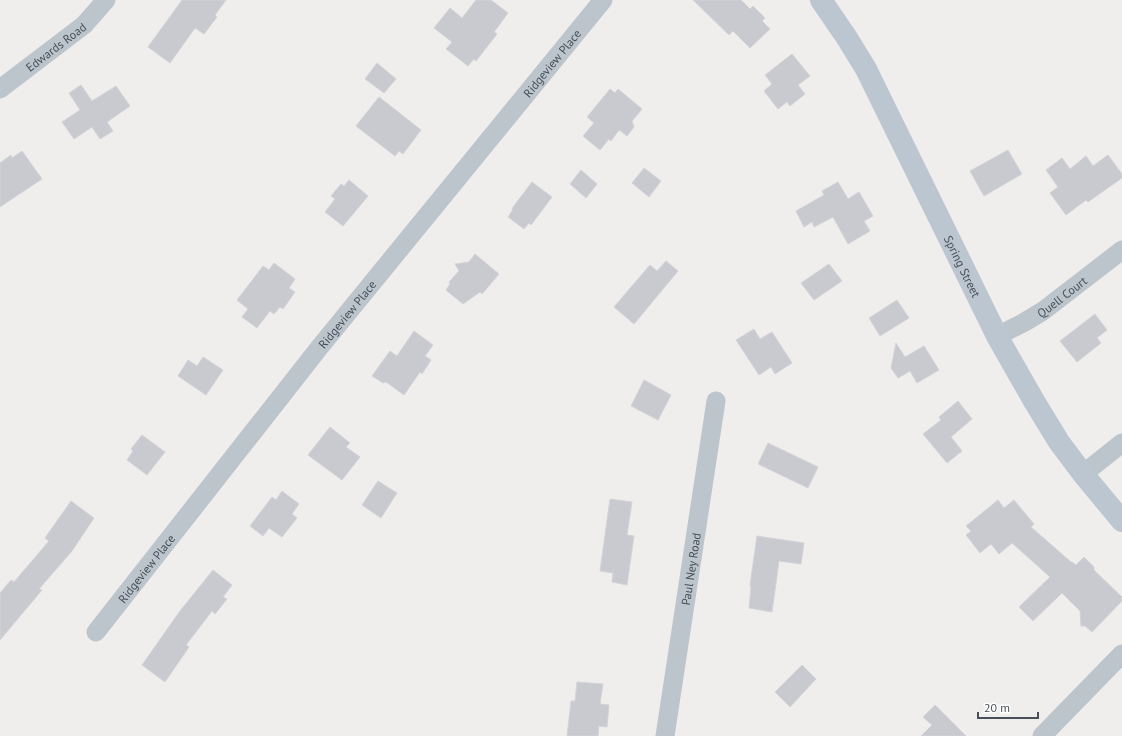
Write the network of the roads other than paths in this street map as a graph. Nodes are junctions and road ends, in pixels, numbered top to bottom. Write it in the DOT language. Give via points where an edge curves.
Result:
graph roads {
  1 [pos="106,0"];
  2 [pos="603,0"];
  3 [pos="821,0"];
  4 [pos="0,89"];
  5 [pos="1122,250"];
  6 [pos="997,336"];
  7 [pos="716,401"];
  8 [pos="1122,443"];
  9 [pos="1083,474"];
  10 [pos="1122,521"];
  11 [pos="96,632"];
  12 [pos="1122,654"];
  13 [pos="665,736"];
  14 [pos="1042,736"];
  1 -- 4 [label="street, Edwards Road" via="84,25"];
  2 -- 11 [label="street, Ridgeview Place" via="319,348"];
  3 -- 6 [label="street, Spring Street" via="866,69"];
  5 -- 6 [label="street, Quell Court" via="1043,311"];
  6 -- 9 [label="street, Spring Street" via="1059,442"];
  7 -- 13 [label="street, Paul Ney Road"];
  8 -- 9 [label="street"];
  9 -- 10 [label="street, Spring Street"];
  12 -- 14 [label="street"];
}
